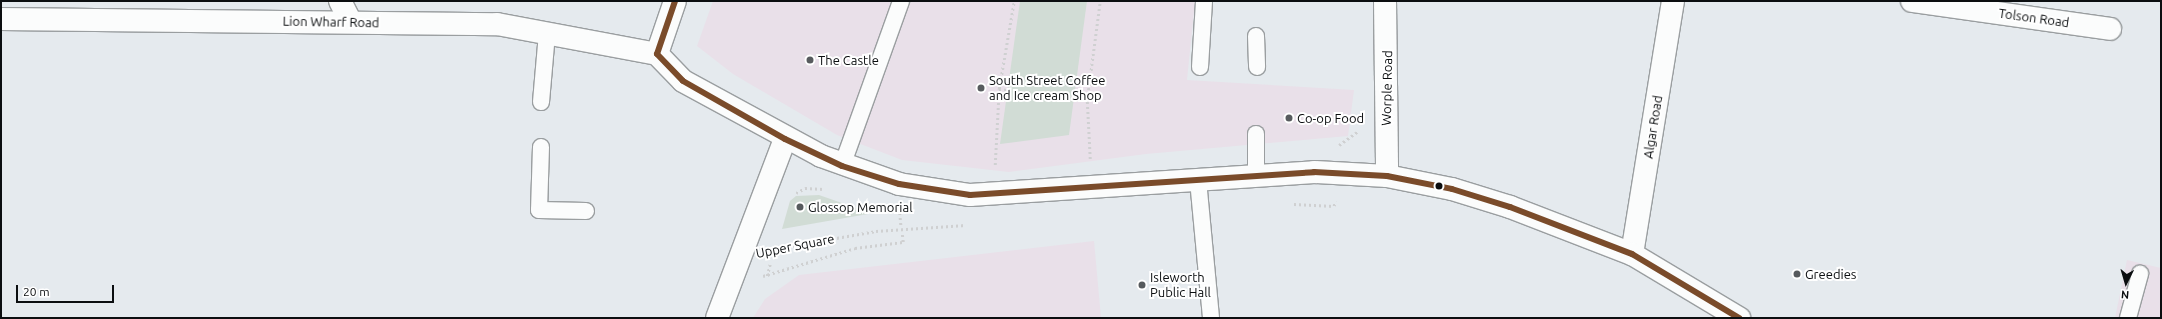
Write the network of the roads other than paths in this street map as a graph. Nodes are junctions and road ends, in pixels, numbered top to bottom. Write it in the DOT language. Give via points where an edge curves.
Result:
graph roads {
  1 [pos="340,1"];
  2 [pos="675,1"];
  3 [pos="901,1"];
  4 [pos="1204,1"];
  5 [pos="1385,1"];
  6 [pos="1673,1"];
  7 [pos="1912,1"];
  8 [pos="1,19"];
  9 [pos="350,21"];
  10 [pos="2110,29"];
  11 [pos="547,34"];
  12 [pos="1256,36"];
  13 [pos="657,54"];
  14 [pos="1200,67"];
  15 [pos="1256,67"];
  16 [pos="541,102"];
  17 [pos="1256,134"];
  18 [pos="785,139"];
  19 [pos="541,147"];
  20 [pos="842,166"];
  21 [pos="1256,175"];
  22 [pos="1387,176"];
  23 [pos="1198,180"];
  24 [pos="586,211"];
  25 [pos="1632,254"];
  26 [pos="2140,274"];
  27 [pos="717,318"];
  28 [pos="1211,318"];
  29 [pos="1739,318"];
  30 [pos="2128,318"];
  1 -- 9 [label="street"];
  2 -- 13 [label="street"];
  3 -- 20 [label="lane"];
  4 -- 14 [label="lane"];
  5 -- 22 [label="street, Worple Road"];
  6 -- 25 [label="street, Algar Road"];
  7 -- 10 [label="street, Tolson Road"];
  8 -- 9 [label="street, Lion Wharf Road"];
  9 -- 11 [label="street, Lion Wharf Road" via="497,24"];
  11 -- 13 [label="street, Lion Wharf Road"];
  11 -- 16 [label="lane"];
  12 -- 15 [label="lane"];
  13 -- 18 [label="street" via="683,81"];
  17 -- 21 [label="lane"];
  18 -- 20 [label="street"];
  18 -- 27 [label="street, Upper Square"];
  19 -- 24 [label="lane" via="539,210"];
  20 -- 23 [label="street" via="919,189 970,195"];
  21 -- 22 [label="street" via="1314,172"];
  21 -- 23 [label="street"];
  22 -- 25 [label="street" via="1452,189 1510,207"];
  23 -- 28 [label="lane"];
  25 -- 29 [label="street"];
  26 -- 30 [label="lane"];
}
